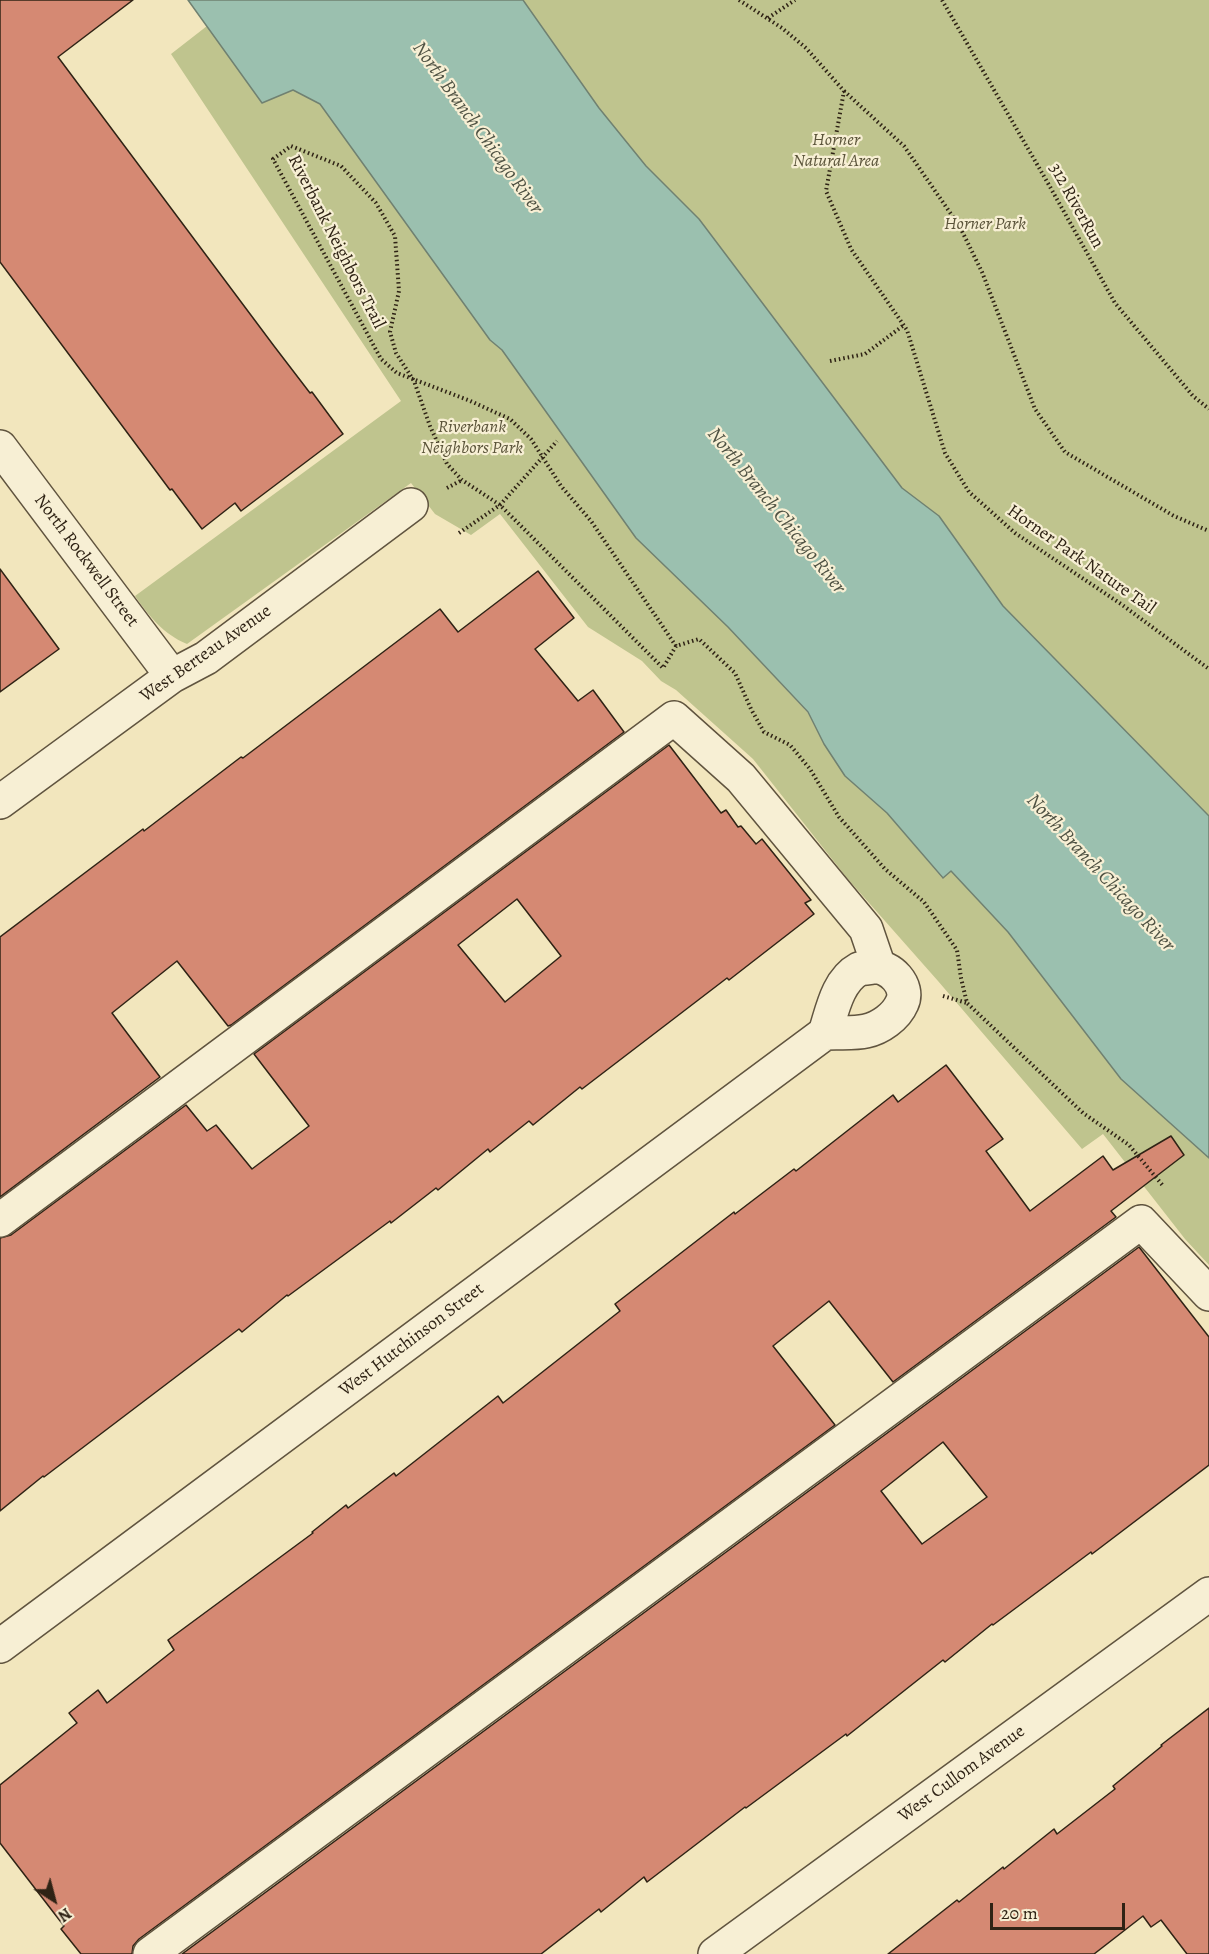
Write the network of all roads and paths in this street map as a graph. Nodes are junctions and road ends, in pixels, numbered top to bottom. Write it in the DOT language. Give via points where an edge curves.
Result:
graph roads {
  1 [pos="739,0"];
  2 [pos="795,0"];
  3 [pos="942,0"];
  4 [pos="768,18"];
  5 [pos="844,91"];
  6 [pos="904,325"];
  7 [pos="830,361"];
  8 [pos="414,381"];
  9 [pos="1209,409"];
  10 [pos="557,441"];
  11 [pos="0,447"];
  12 [pos="543,458"];
  13 [pos="411,505"];
  14 [pos="500,505"];
  15 [pos="1209,531"];
  16 [pos="459,533"];
  17 [pos="676,646"];
  18 [pos="1209,669"];
  19 [pos="172,676"];
  20 [pos="0,802"];
  21 [pos="879,966"];
  22 [pos="825,1033"];
  23 [pos="1165,1189"];
  24 [pos="0,1220"];
  25 [pos="1209,1294"];
  26 [pos="1209,1594"];
  27 [pos="0,1646"];
  28 [pos="150,1954"];
  29 [pos="715,1954"];
  1 -- 4 [label="path"];
  2 -- 4 [label="path"];
  3 -- 9 [label="path, 312 RiverRun" via="1115,303 1193,396"];
  4 -- 5 [label="path" via="806,48"];
  5 -- 6 [label="path, Horner Park Nature Tail" via="826,191 851,249"];
  5 -- 15 [label="path" via="904,146 960,227 982,272 1035,409 1065,452 1174,516"];
  6 -- 7 [label="path" via="865,354"];
  6 -- 18 [label="path, Horner Park Nature Tail" via="945,453 969,492 1015,533 1122,603"];
  8 -- 8 [label="path, Riverbank Neighbors Trail" via="396,353 390,332 399,291 394,236 376,203 341,166 291,146 273,159 381,358 397,373"];
  8 -- 12 [label="path, Riverbank Neighbors Trail" via="510,419 531,439"];
  8 -- 14 [label="path, Riverbank Neighbors Trail" via="447,464 462,480"];
  10 -- 12 [label="path"];
  11 -- 19 [label="street, North Rockwell Street"];
  12 -- 14 [label="path"];
  12 -- 17 [label="path, Riverbank Neighbors Trail"];
  13 -- 19 [label="street, West Berteau Avenue" via="206,658"];
  14 -- 16 [label="path"];
  14 -- 17 [label="path, Riverbank Neighbors Trail" via="663,668"];
  17 -- 23 [label="path" via="699,639 735,674 764,732 790,745 810,769 839,817 885,869 924,902 957,950 967,1003 1083,1113 1129,1146"];
  19 -- 20 [label="street, West Berteau Avenue"];
  21 -- 22 [label="street" via="860,969 845,982"];
  21 -- 22 [label="street" via="892,972 902,985 903,1002 889,1020 867,1031"];
  21 -- 24 [label="street" via="866,929 756,795 674,718"];
  22 -- 27 [label="street, West Hutchinson Street"];
  25 -- 28 [label="street" via="1141,1222"];
  26 -- 29 [label="street, West Cullom Avenue"];
}
